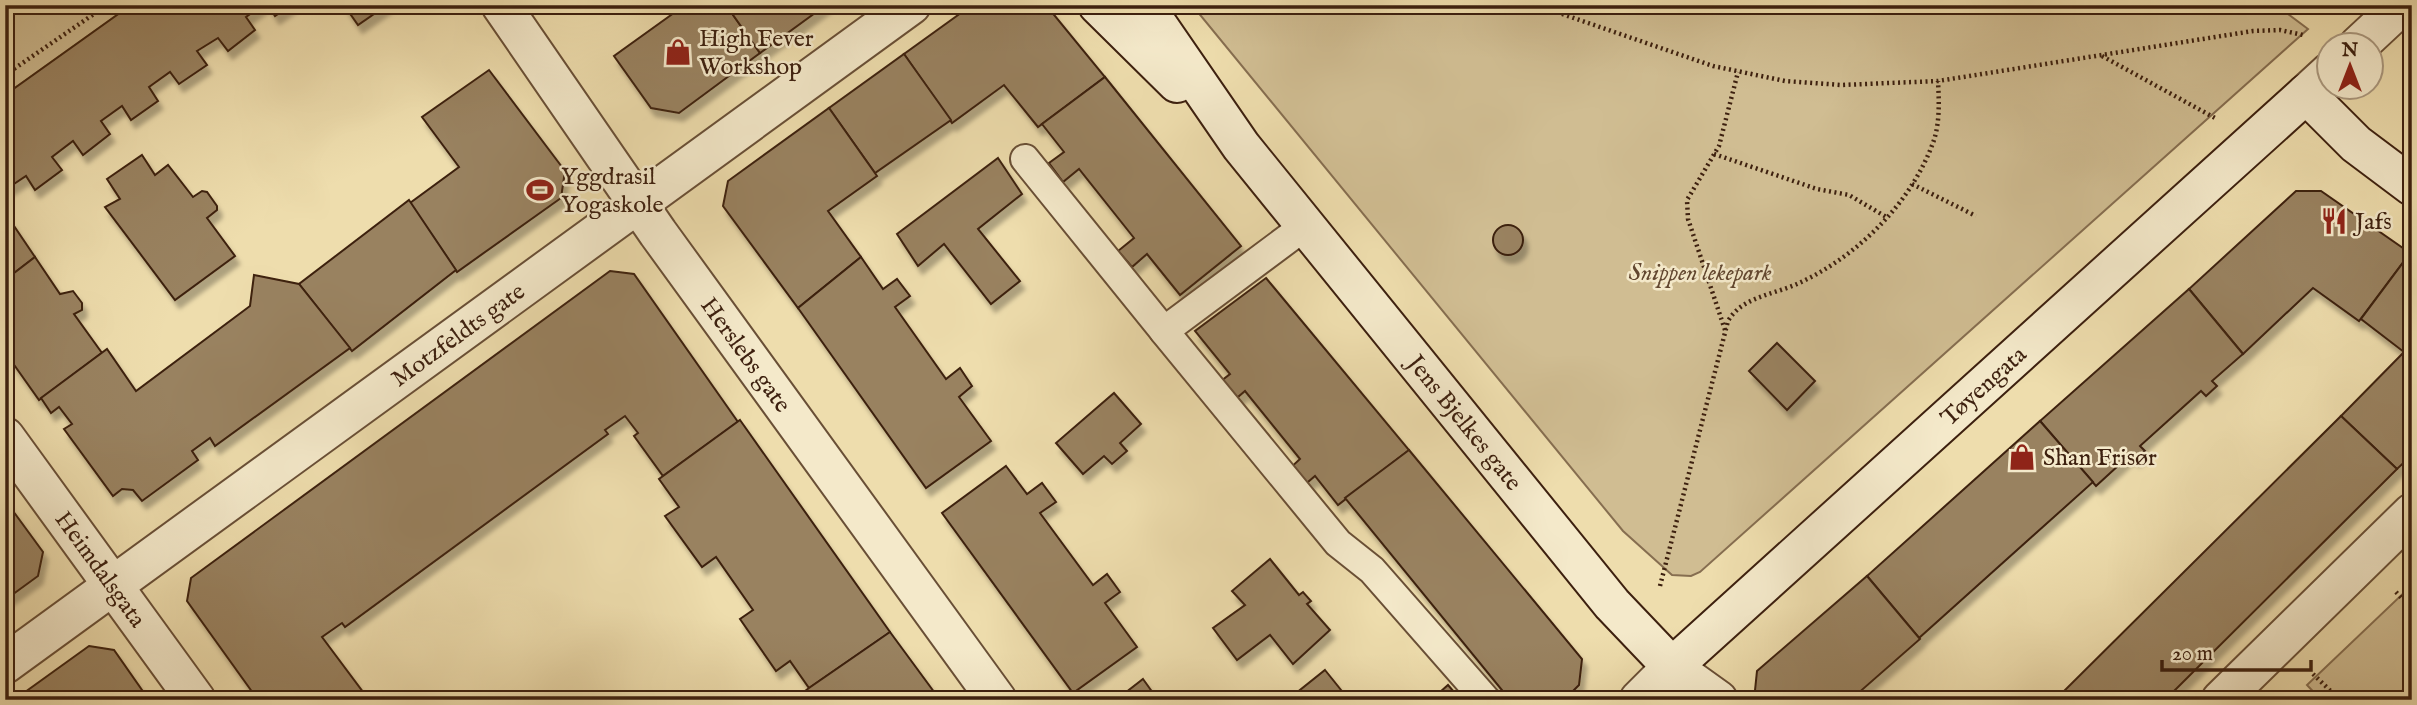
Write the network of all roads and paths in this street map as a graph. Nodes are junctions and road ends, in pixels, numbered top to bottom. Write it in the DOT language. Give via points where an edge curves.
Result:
graph roads {
  1 [pos="107,5"];
  2 [pos="501,5"];
  3 [pos="911,5"];
  4 [pos="1098,5"];
  5 [pos="1144,5"];
  6 [pos="1536,5"];
  7 [pos="2402,5"];
  8 [pos="2373,32"];
  9 [pos="2310,36"];
  10 [pos="2102,56"];
  11 [pos="1738,72"];
  12 [pos="5,75"];
  13 [pos="1938,81"];
  14 [pos="2316,85"];
  15 [pos="2330,102"];
  16 [pos="2218,120"];
  17 [pos="1241,146"];
  18 [pos="1714,154"];
  19 [pos="1025,159"];
  20 [pos="1912,184"];
  21 [pos="2412,186"];
  22 [pos="637,203"];
  23 [pos="1976,216"];
  24 [pos="1888,218"];
  25 [pos="1306,226"];
  26 [pos="1164,331"];
  27 [pos="1726,331"];
  28 [pos="5,438"];
  29 [pos="2412,513"];
  30 [pos="114,586"];
  31 [pos="1660,586"];
  32 [pos="2393,589"];
  33 [pos="2412,609"];
  34 [pos="5,664"];
  35 [pos="2309,671"];
  36 [pos="1677,684"];
  37 [pos="2412,687"];
  38 [pos="196,700"];
  39 [pos="997,700"];
  40 [pos="1486,700"];
  41 [pos="1639,700"];
  42 [pos="1718,700"];
  43 [pos="2221,700"];
  44 [pos="2340,700"];
  45 [pos="2387,700"];
  1 -- 12 [label="path"];
  2 -- 22 [label="street, Herslebs gate"];
  3 -- 22 [label="street, Motzfeldts gate"];
  4 -- 17 [label="street, Jens Bjelkes gate"];
  5 -- 17 [label="street, Jens Bjelkes gate"];
  6 -- 11 [label="path"];
  7 -- 8 [label="street"];
  9 -- 10 [label="path" via="2253,31"];
  10 -- 13 [label="path"];
  10 -- 16 [label="path"];
  11 -- 13 [label="path" via="1842,85"];
  11 -- 18 [label="path"];
  13 -- 20 [label="path" via="1934,140"];
  14 -- 36 [label="street, Tøyengata"];
  15 -- 21 [label="street" via="2356,144"];
  17 -- 25 [label="street, Jens Bjelkes gate"];
  18 -- 24 [label="path" via="1817,189 1849,195"];
  18 -- 27 [label="path" via="1687,200 1687,209"];
  19 -- 26 [label="lane"];
  20 -- 23 [label="path"];
  20 -- 24 [label="path"];
  22 -- 30 [label="street, Motzfeldts gate"];
  22 -- 39 [label="street, Herslebs gate"];
  24 -- 27 [label="path" via="1825,271 1740,304"];
  25 -- 26 [label="lane"];
  25 -- 36 [label="street, Jens Bjelkes gate"];
  26 -- 40 [label="lane" via="1338,543 1372,570"];
  27 -- 31 [label="path"];
  28 -- 30 [label="street, Heimdalsgata"];
  29 -- 43 [label="street"];
  30 -- 34 [label="street, Motzfeldts gate"];
  30 -- 38 [label="street, Heimdalsgata"];
  32 -- 33 [label="path"];
  35 -- 44 [label="path"];
  36 -- 41 [label="street, Tøyengata"];
  36 -- 42 [label="street, Jens Bjelkes gate"];
  37 -- 45 [label="path"];
}
